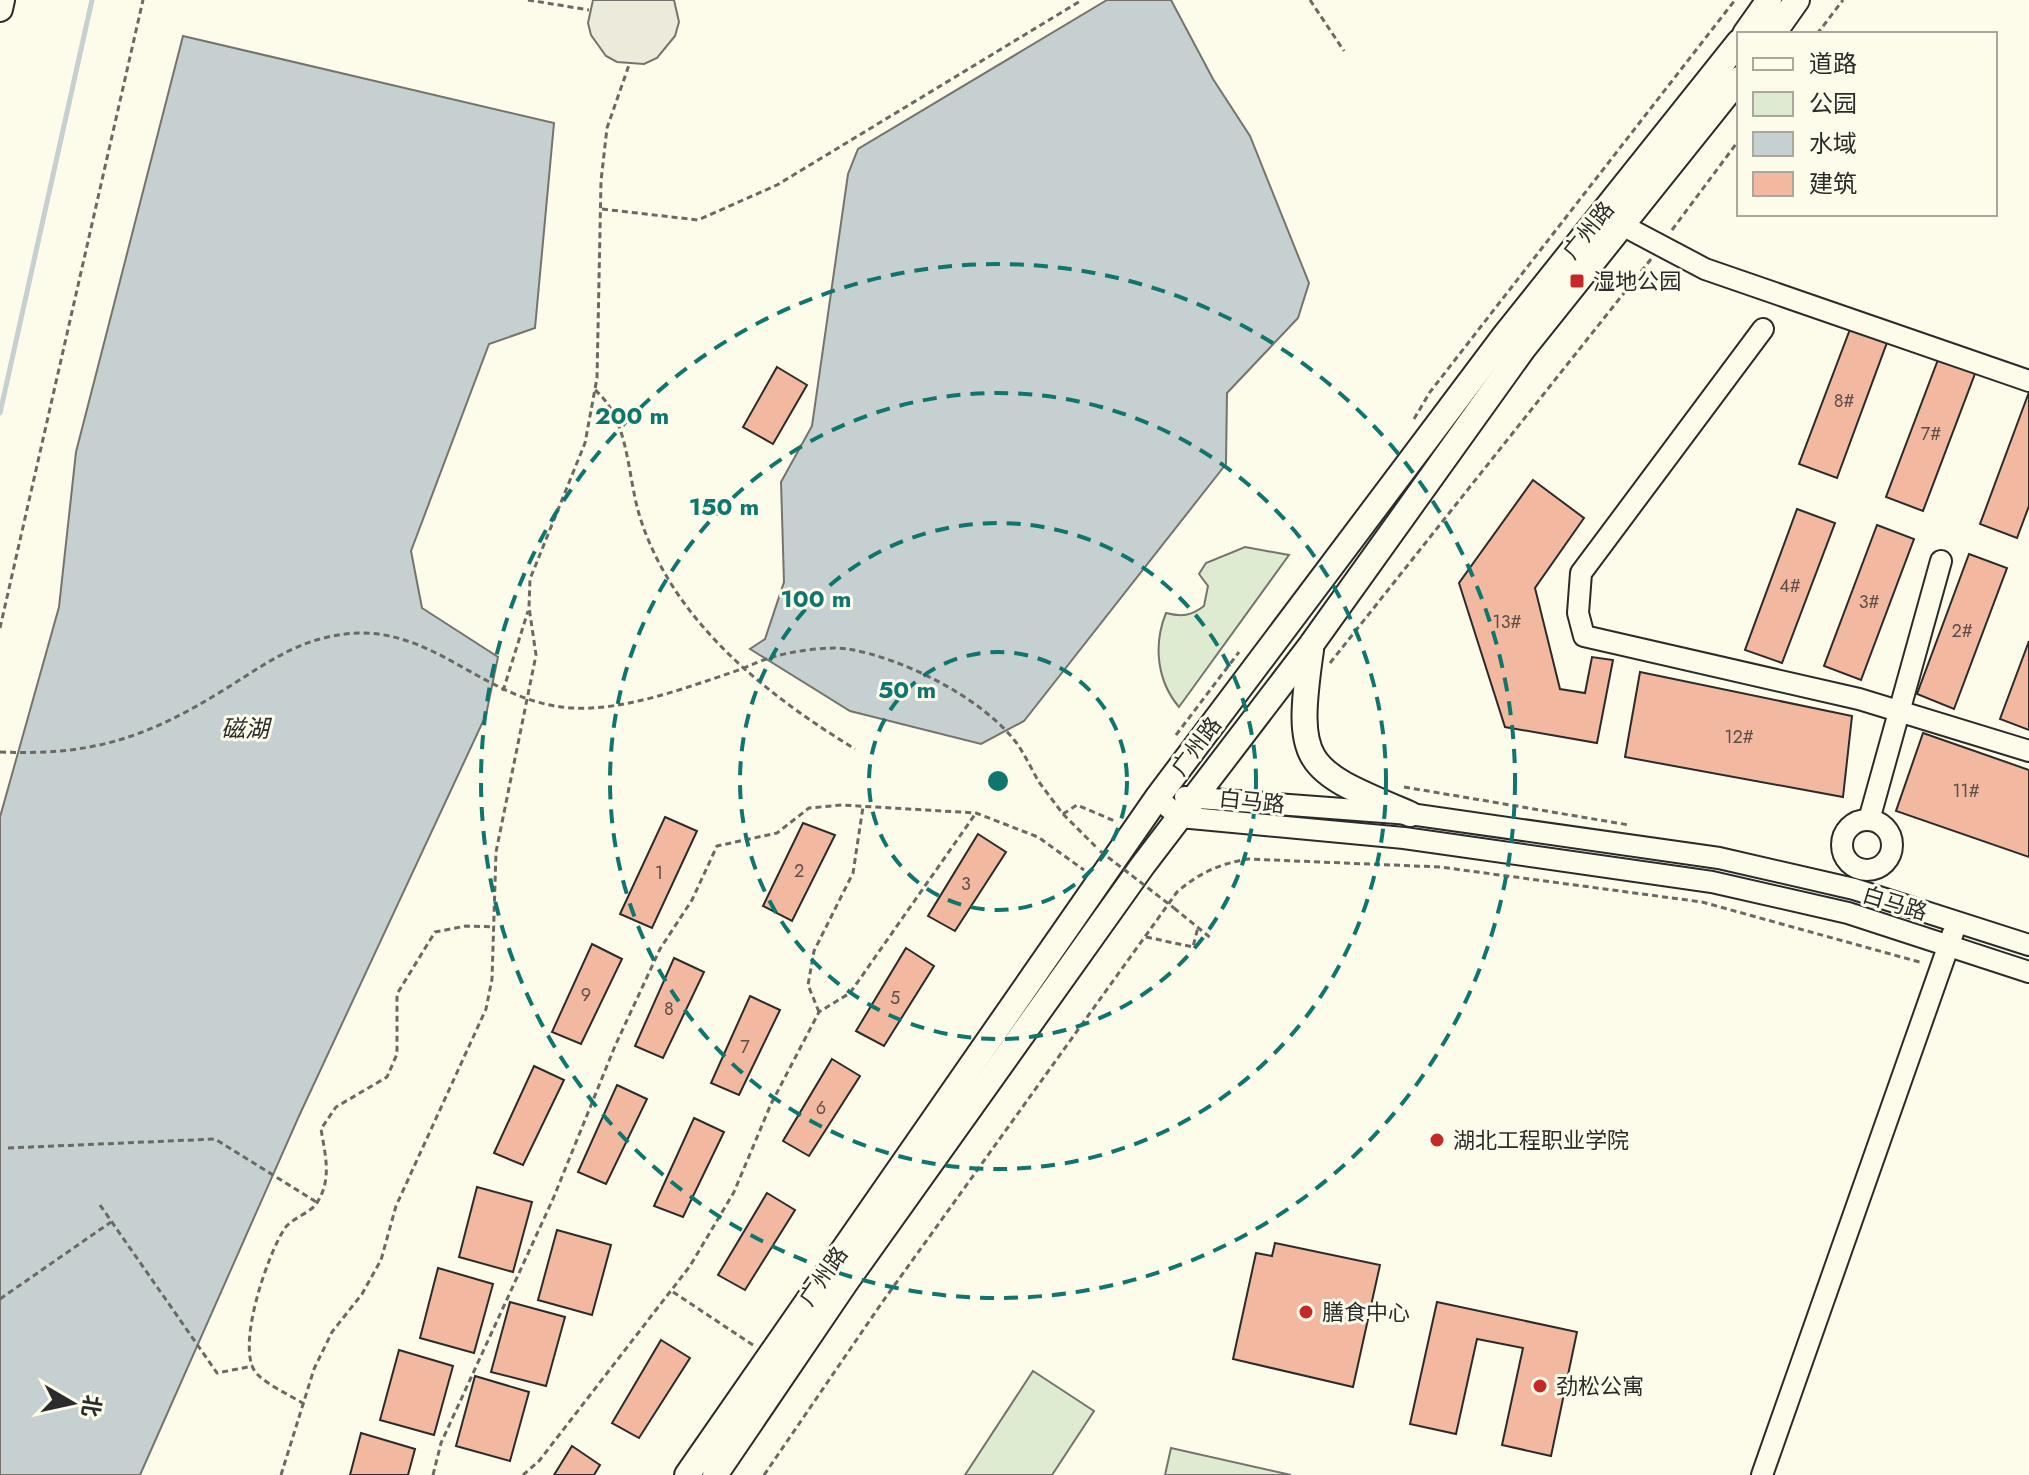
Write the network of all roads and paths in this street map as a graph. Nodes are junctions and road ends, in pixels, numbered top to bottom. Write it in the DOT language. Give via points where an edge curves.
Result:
graph roads {
  1 [pos="2,0"];
  2 [pos="143,0"];
  3 [pos="528,0"];
  4 [pos="1082,0"];
  5 [pos="1310,0"];
  6 [pos="1769,0"];
  7 [pos="1797,0"];
  8 [pos="1843,0"];
  9 [pos="0,9"];
  10 [pos="589,10"];
  11 [pos="1746,32"];
  12 [pos="1774,32"];
  13 [pos="1819,32"];
  14 [pos="1737,45"];
  15 [pos="1344,51"];
  16 [pos="629,65"];
  17 [pos="1737,81"];
  18 [pos="1737,143"];
  19 [pos="600,209"];
  20 [pos="1622,225"];
  21 [pos="1661,246"];
  22 [pos="1763,329"];
  23 [pos="2029,381"];
  24 [pos="595,390"];
  25 [pos="1941,561"];
  26 [pos="529,607"];
  27 [pos="0,628"];
  28 [pos="1311,645"];
  29 [pos="1329,665"];
  30 [pos="503,691"];
  31 [pos="1900,710"];
  32 [pos="855,749"];
  33 [pos="2029,751"];
  34 [pos="0,752"];
  35 [pos="1194,797"];
  36 [pos="1157,798"];
  37 [pos="863,807"];
  38 [pos="976,813"];
  39 [pos="1063,814"];
  40 [pos="1410,814"];
  41 [pos="1180,817"];
  42 [pos="1869,820"];
  43 [pos="1119,823"];
  44 [pos="1100,882"];
  45 [pos="1957,921"];
  46 [pos="495,927"];
  47 [pos="1198,927"];
  48 [pos="1145,936"];
  49 [pos="1212,939"];
  50 [pos="1949,945"];
  51 [pos="2029,945"];
  52 [pos="1940,969"];
  53 [pos="2029,972"];
  54 [pos="819,1012"];
  55 [pos="8,1148"];
  56 [pos="318,1203"];
  57 [pos="100,1205"];
  58 [pos="111,1222"];
  59 [pos="672,1291"];
  60 [pos="0,1299"];
  61 [pos="753,1345"];
  62 [pos="253,1366"];
  63 [pos="304,1404"];
  64 [pos="281,1475"];
  65 [pos="433,1475"];
  66 [pos="523,1475"];
  67 [pos="687,1475"];
  68 [pos="715,1475"];
  69 [pos="764,1475"];
  70 [pos="1762,1475"];
  1 -- 9 [label="main road"];
  2 -- 27 [label="path"];
  3 -- 10 [label="path"];
  4 -- 19 [label="path" via="777,185 733,206 698,220"];
  5 -- 15 [label="path"];
  6 -- 11 [label="main road"];
  7 -- 12 [label="main road"];
  8 -- 13 [label="path"];
  14 -- 36 [label="main road, 广州路" via="1505,335"];
  16 -- 19 [label="path" via="607,128"];
  17 -- 20 [label="main road, 广州路"];
  18 -- 21 [label="path"];
  19 -- 24 [label="path"];
  20 -- 21 [label="street"];
  20 -- 28 [label="main road, 广州路" via="1523,349"];
  21 -- 23 [label="street" via="1705,269"];
  21 -- 29 [label="path"];
  22 -- 31 [label="street" via="1581,573 1578,613 1584,636"];
  24 -- 26 [label="path" via="585,443 530,579"];
  24 -- 32 [label="path" via="611,404 640,516 662,567 704,626 752,678"];
  25 -- 31 [label="street"];
  26 -- 30 [label="path"];
  26 -- 46 [label="path" via="536,655 496,852"];
  28 -- 35 [label="main road, 广州路"];
  28 -- 40 [label="main road" via="1303,719 1307,749 1332,781"];
  30 -- 34 [label="path, bridge" via="446,655 404,637 325,637 290,650 165,725 124,741 41,754"];
  30 -- 39 [label="path, bridge" via="570,708 616,708 776,655 845,649 912,667 970,701 1017,743"];
  31 -- 33 [label="street"];
  31 -- 42 [label="street"];
  35 -- 36 [label="street, 白马路"];
  35 -- 40 [label="street, 白马路"];
  35 -- 41 [label="main road, 广州路"];
  36 -- 41 [label="street"];
  36 -- 44 [label="main road, 广州路"];
  37 -- 38 [label="path"];
  37 -- 54 [label="path" via="853,873 814,951 808,985"];
  37 -- 65 [label="path" via="809,808 777,833 717,846 615,1046 553,1199 441,1443"];
  38 -- 44 [label="path" via="1038,837"];
  38 -- 54 [label="path" via="850,993"];
  39 -- 43 [label="path" via="1077,805"];
  39 -- 47 [label="path, bridge" via="1100,851"];
  40 -- 45 [label="street, 白马路" via="1719,858 1854,889"];
  41 -- 50 [label="street, 白马路" via="1404,838 1712,882 1848,913"];
  41 -- 68 [label="main road, 广州路" via="846,1282"];
  42 -- 42 [label="street" via="1889,833 1891,850 1884,873 1838,860 1848,829"];
  44 -- 67 [label="main road, 广州路"];
  45 -- 50 [label="street"];
  45 -- 51 [label="street, 白马路"];
  46 -- 56 [label="path" via="435,932 417,959 397,994 397,1054 387,1077 336,1107 321,1129 328,1171"];
  46 -- 63 [label="path" via="486,1009 396,1206 381,1260 332,1332"];
  47 -- 48 [label="path" via="1193,947"];
  47 -- 49 [label="path"];
  48 -- 52 [label="path" via="1177,892 1199,873 1248,859 1440,867 1702,902"];
  48 -- 69 [label="path"];
  50 -- 52 [label="street"];
  50 -- 53 [label="street, 白马路"];
  52 -- 70 [label="street"];
  54 -- 59 [label="path" via="771,1104 734,1192"];
  55 -- 56 [label="path" via="215,1139"];
  56 -- 62 [label="path" via="287,1225 270,1255 257,1297 249,1358"];
  57 -- 58 [label="path"];
  58 -- 60 [label="path"];
  58 -- 62 [label="path" via="217,1373"];
  59 -- 61 [label="path"];
  59 -- 66 [label="path"];
  62 -- 63 [label="path" via="257,1374"];
  63 -- 64 [label="path"];
}
